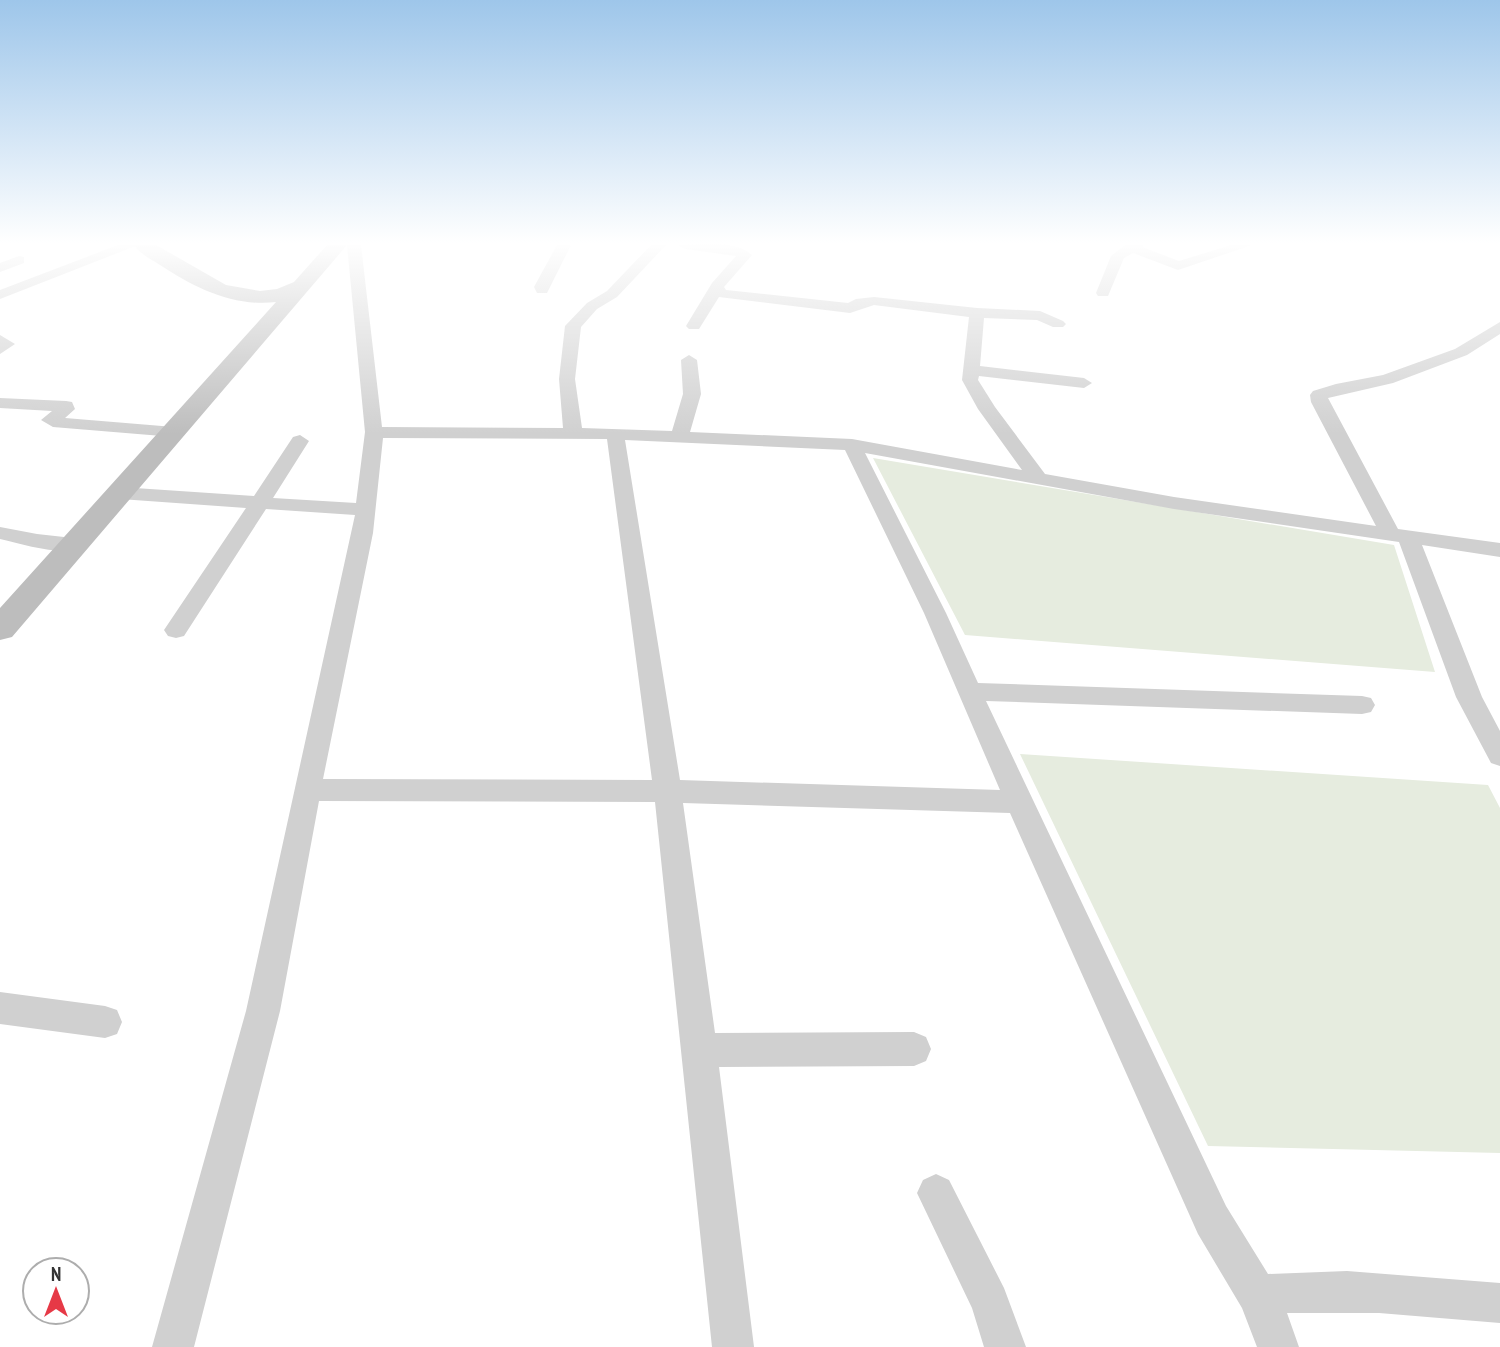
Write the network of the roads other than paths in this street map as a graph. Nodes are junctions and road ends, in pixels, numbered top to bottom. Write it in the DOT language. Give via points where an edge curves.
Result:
graph roads {
  1 [pos="236,308"];
  2 [pos="283,308"];
  3 [pos="361,308"];
  4 [pos="590,308"];
  5 [pos="705,308"];
  6 [pos="933,308"];
  7 [pos="977,313"];
  8 [pos="1058,324"];
  9 [pos="694,326"];
  10 [pos="1500,327"];
  11 [pos="261,333"];
  12 [pos="0,340"];
  13 [pos="0,349"];
  14 [pos="689,360"];
  15 [pos="970,370"];
  16 [pos="1084,383"];
  17 [pos="0,403"];
  18 [pos="174,432"];
  19 [pos="374,432"];
  20 [pos="573,433"];
  21 [pos="615,433"];
  22 [pos="680,436"];
  23 [pos="300,441"];
  24 [pos="852,445"];
  25 [pos="1039,479"];
  26 [pos="120,493"];
  27 [pos="261,501"];
  28 [pos="365,510"];
  29 [pos="0,533"];
  30 [pos="1399,536"];
  31 [pos="75,544"];
  32 [pos="1500,550"];
  33 [pos="0,629"];
  34 [pos="176,630"];
  35 [pos="970,692"];
  36 [pos="1362,705"];
  37 [pos="1500,755"];
  38 [pos="308,790"];
  39 [pos="667,791"];
  40 [pos="1021,802"];
  41 [pos="0,1008"];
  42 [pos="105,1022"];
  43 [pos="914,1049"];
  44 [pos="700,1050"];
  45 [pos="936,1193"];
  46 [pos="1258,1296"];
  47 [pos="1500,1303"];
  48 [pos="173,1347"];
  49 [pos="733,1347"];
  50 [pos="1005,1347"];
  51 [pos="1278,1347"];
  1 -- 11 [label="street"];
  2 -- 11 [label="street"];
  3 -- 19 [label="street"];
  4 -- 20 [label="street" via="573,326 567,379"];
  5 -- 9 [label="street"];
  6 -- 7 [label="street"];
  7 -- 8 [label="street" via="1040,316"];
  7 -- 15 [label="street"];
  10 -- 30 [label="street" via="1461,352 1387,379 1320,395"];
  11 -- 18 [label="street"];
  12 -- 13 [label="street" via="7,344"];
  14 -- 22 [label="street" via="692,394"];
  15 -- 16 [label="street"];
  15 -- 25 [label="street" via="972,384 987,409"];
  17 -- 18 [label="street" via="66,406 50,420 53,422"];
  18 -- 26 [label="street"];
  19 -- 20 [label="street"];
  19 -- 28 [label="street"];
  20 -- 21 [label="street"];
  21 -- 22 [label="street"];
  21 -- 39 [label="street" via="650,648"];
  22 -- 24 [label="street"];
  23 -- 27 [label="street"];
  24 -- 25 [label="street"];
  24 -- 35 [label="street"];
  25 -- 30 [label="street"];
  26 -- 27 [label="street"];
  26 -- 31 [label="street"];
  27 -- 28 [label="street"];
  27 -- 34 [label="street"];
  28 -- 38 [label="street"];
  29 -- 31 [label="street"];
  30 -- 32 [label="street"];
  30 -- 37 [label="street" via="1469,697"];
  31 -- 33 [label="street"];
  35 -- 36 [label="street"];
  35 -- 40 [label="street"];
  38 -- 39 [label="street"];
  38 -- 48 [label="street" via="263,1011"];
  39 -- 40 [label="street"];
  39 -- 44 [label="street"];
  40 -- 46 [label="street" via="1212,1220"];
  41 -- 42 [label="street"];
  43 -- 44 [label="street"];
  44 -- 49 [label="street"];
  45 -- 50 [label="street" via="990,1301"];
  46 -- 47 [label="street" via="1335,1293"];
  46 -- 51 [label="street"];
}
